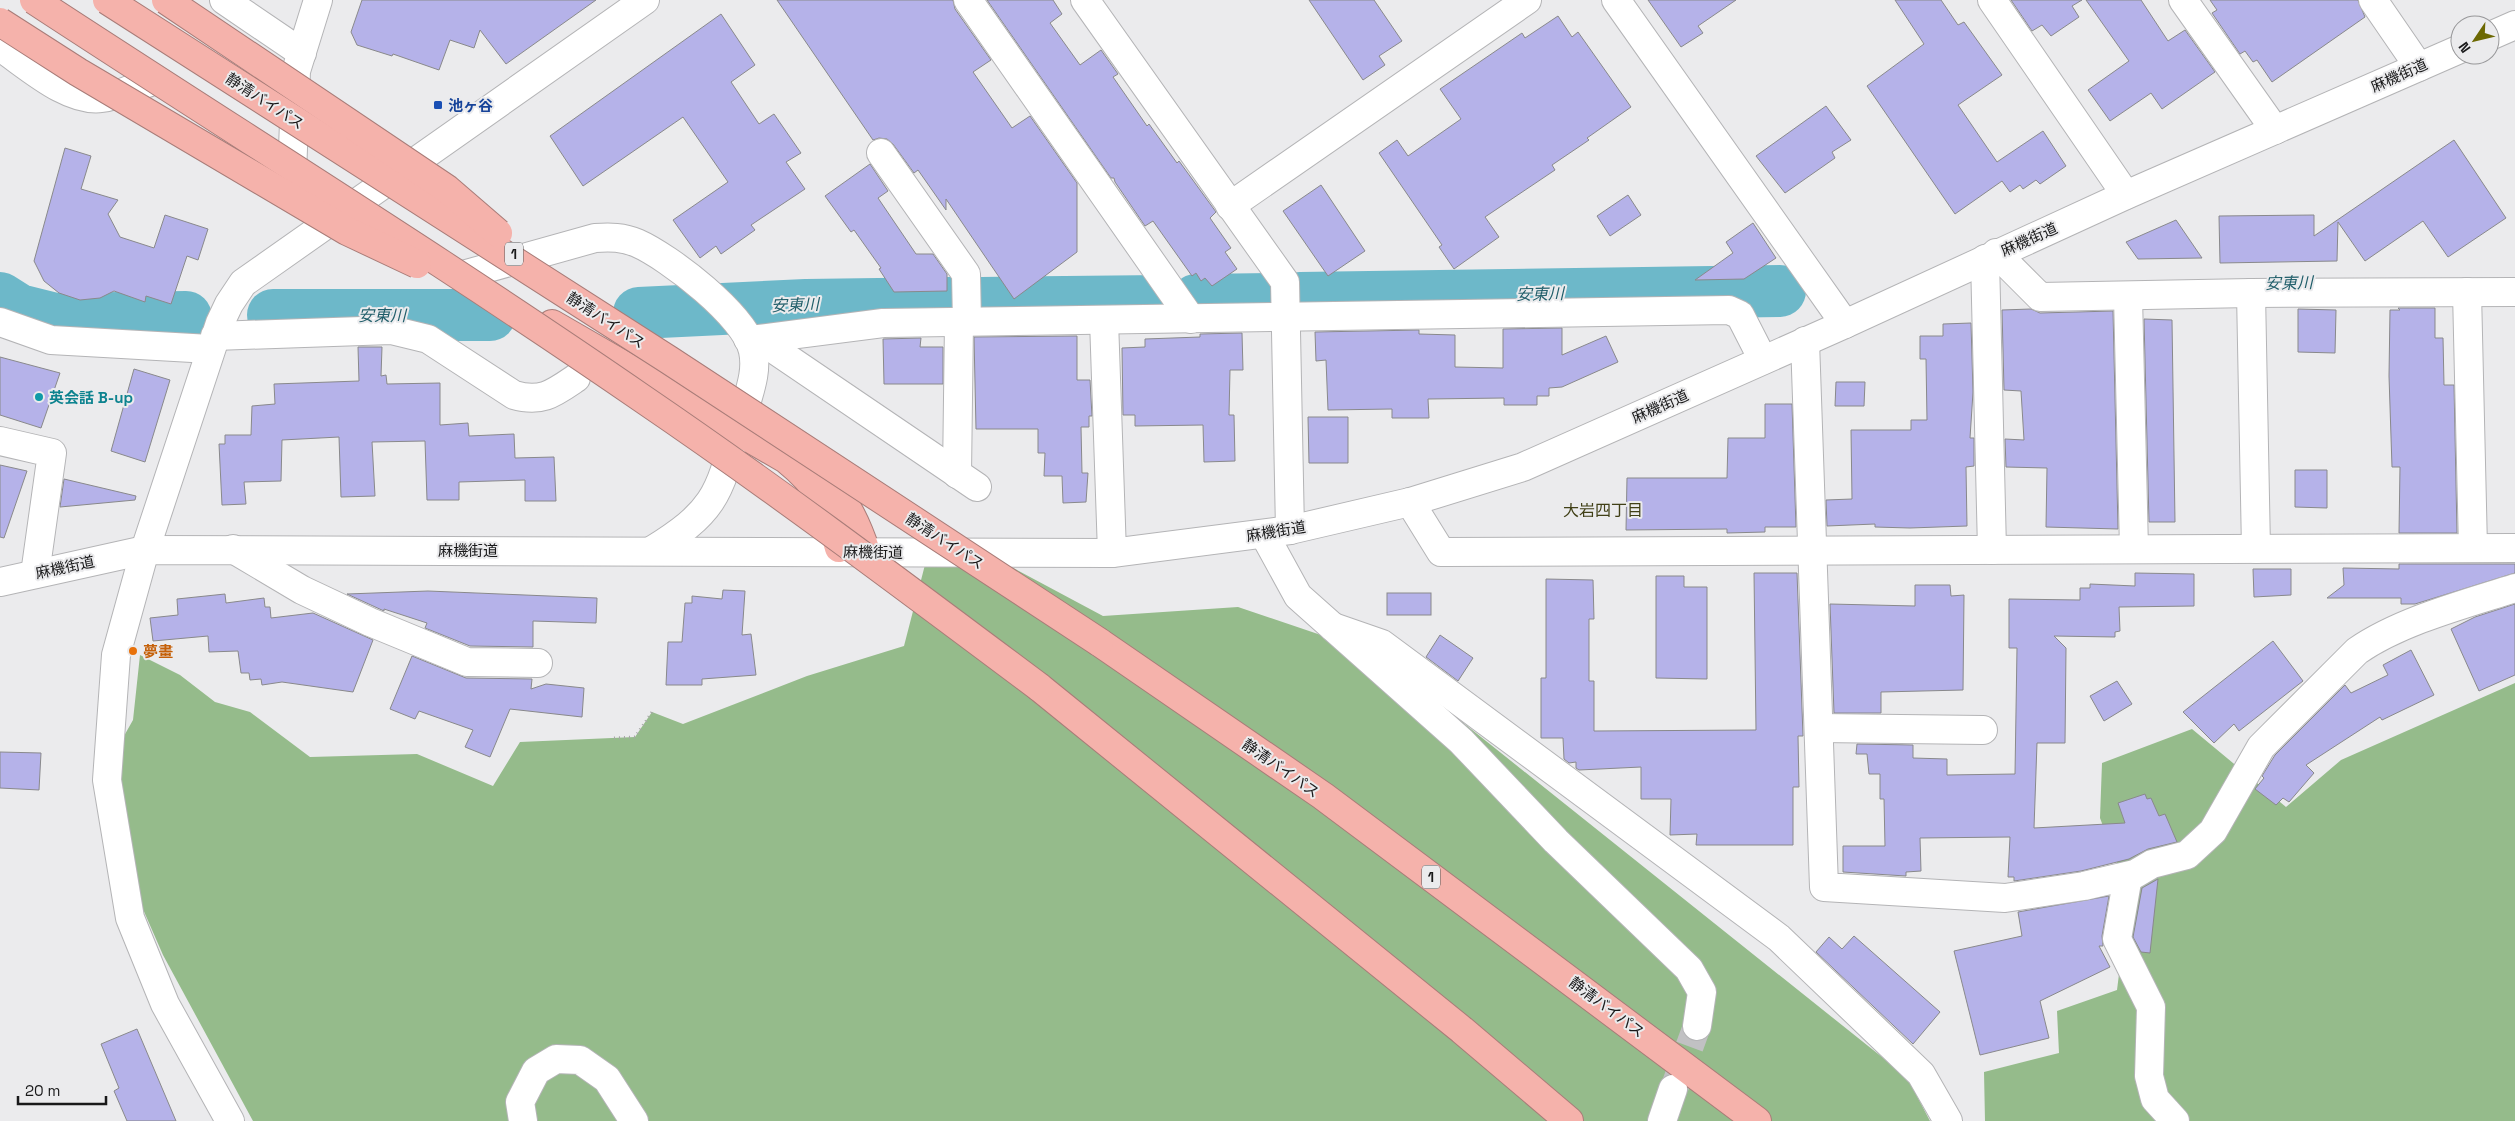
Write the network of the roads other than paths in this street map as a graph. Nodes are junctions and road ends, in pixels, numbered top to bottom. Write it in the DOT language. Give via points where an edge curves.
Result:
graph roads {
  1 [pos="25,0"];
  2 [pos="34,0"];
  3 [pos="107,0"];
  4 [pos="118,0"];
  5 [pos="166,0"];
  6 [pos="224,0"];
  7 [pos="318,0"];
  8 [pos="645,0"];
  9 [pos="968,0"];
  10 [pos="1085,0"];
  11 [pos="1527,0"];
  12 [pos="1616,0"];
  13 [pos="1992,0"];
  14 [pos="2183,0"];
  15 [pos="2373,0"];
  16 [pos="0,22"];
  17 [pos="2515,25"];
  18 [pos="2500,32"];
  19 [pos="0,47"];
  20 [pos="302,53"];
  21 [pos="2450,53"];
  22 [pos="2419,67"];
  23 [pos="150,82"];
  24 [pos="294,114"];
  25 [pos="2275,130"];
  26 [pos="881,153"];
  27 [pos="292,174"];
  28 [pos="394,177"];
  29 [pos="2126,195"];
  30 [pos="1230,206"];
  31 [pos="347,209"];
  32 [pos="1990,256"];
  33 [pos="520,258"];
  34 [pos="463,275"];
  35 [pos="2467,292"];
  36 [pos="2515,292"];
  37 [pos="2250,293"];
  38 [pos="2128,296"];
  39 [pos="572,298"];
  40 [pos="502,305"];
  41 [pos="1286,317"];
  42 [pos="1191,319"];
  43 [pos="1104,320"];
  44 [pos="0,322"];
  45 [pos="963,322"];
  46 [pos="1845,324"];
  47 [pos="751,337"];
  48 [pos="213,342"];
  49 [pos="1805,342"];
  50 [pos="1763,360"];
  51 [pos="576,378"];
  52 [pos="741,416"];
  53 [pos="0,441"];
  54 [pos="1410,502"];
  55 [pos="1290,530"];
  56 [pos="1264,534"];
  57 [pos="2473,548"];
  58 [pos="2515,548"];
  59 [pos="233,549"];
  60 [pos="2134,549"];
  61 [pos="2256,549"];
  62 [pos="145,550"];
  63 [pos="651,550"];
  64 [pos="1992,550"];
  65 [pos="1814,551"];
  66 [pos="853,552"];
  67 [pos="1112,553"];
  68 [pos="35,574"];
  69 [pos="0,582"];
  70 [pos="2515,588"];
  71 [pos="1333,627"];
  72 [pos="538,663"];
  73 [pos="1819,728"];
  74 [pos="1983,730"];
  75 [pos="2128,876"];
  76 [pos="1697,1026"];
  77 [pos="1673,1089"];
  78 [pos="230,1121"];
  79 [pos="523,1121"];
  80 [pos="634,1121"];
  81 [pos="1569,1121"];
  82 [pos="1662,1121"];
  83 [pos="1757,1121"];
  84 [pos="1948,1121"];
  85 [pos="2174,1121"];
  1 -- 23 [label="highway, 1"];
  2 -- 40 [label="highway, bridge"];
  3 -- 39 [label="highway, 静清バイパス / 1, bridge"];
  4 -- 24 [label="highway, 1"];
  5 -- 39 [label="highway, 1, bridge" via="447,189"];
  6 -- 20 [label="street"];
  7 -- 20 [label="street"];
  8 -- 28 [label="street"];
  9 -- 42 [label="street"];
  10 -- 30 [label="street"];
  11 -- 30 [label="street"];
  12 -- 46 [label="street"];
  13 -- 29 [label="street"];
  14 -- 25 [label="street"];
  15 -- 22 [label="street"];
  16 -- 40 [label="highway, bridge" via="78,72 347,231"];
  17 -- 18 [label="street"];
  19 -- 23 [label="street" via="72,95 86,99 102,98"];
  20 -- 24 [label="street" via="296,71"];
  21 -- 22 [label="street, 麻機街道"];
  22 -- 25 [label="street, 麻機街道"];
  23 -- 27 [label="highway, 1"];
  24 -- 27 [label="street"];
  24 -- 28 [label="highway, 1"];
  25 -- 29 [label="street, 麻機街道"];
  26 -- 45 [label="street" via="966,274"];
  27 -- 31 [label="highway, 1"];
  28 -- 31 [label="street"];
  28 -- 33 [label="highway, 1"];
  29 -- 32 [label="street, 麻機街道"];
  30 -- 41 [label="street" via="1285,282"];
  31 -- 34 [label="highway, 1" via="382,232"];
  31 -- 48 [label="street" via="243,283 229,304"];
  32 -- 38 [label="street" via="2040,297"];
  32 -- 46 [label="street, 麻機街道"];
  32 -- 64 [label="street"];
  33 -- 34 [label="street"];
  33 -- 47 [label="street" via="595,238 612,236 636,242 702,286"];
  33 -- 52 [label="highway, 1"];
  34 -- 52 [label="highway, 1"];
  35 -- 36 [label="street"];
  35 -- 37 [label="street"];
  35 -- 57 [label="street"];
  37 -- 38 [label="street"];
  37 -- 61 [label="street"];
  38 -- 60 [label="street"];
  39 -- 83 [label="highway, 静清バイパス / 1, bridge" via="1099,642 1323,796"];
  40 -- 81 [label="highway, bridge" via="652,405 846,543 1039,687 1462,1030"];
  41 -- 42 [label="street"];
  41 -- 50 [label="street" via="1729,310 1740,315"];
  41 -- 55 [label="street"];
  42 -- 43 [label="street"];
  43 -- 45 [label="street"];
  43 -- 67 [label="street"];
  44 -- 48 [label="street" via="51,340"];
  45 -- 47 [label="street" via="883,324"];
  45 -- 47 [label="street" via="967,480"];
  46 -- 49 [label="street, 麻機街道"];
  47 -- 52 [label="street" via="754,374"];
  48 -- 51 [label="street" via="391,330 428,339 514,395 528,399 543,398"];
  48 -- 62 [label="street"];
  49 -- 50 [label="street, 麻機街道"];
  49 -- 65 [label="street"];
  50 -- 54 [label="street, 麻機街道" via="1523,467"];
  52 -- 63 [label="street" via="726,470 707,508 686,529"];
  52 -- 66 [label="highway, 1" via="770,448 805,474 822,496"];
  53 -- 68 [label="street" via="52,453"];
  54 -- 55 [label="street, 麻機街道"];
  54 -- 65 [label="street" via="1441,552"];
  55 -- 56 [label="street, 麻機街道"];
  56 -- 67 [label="street, 麻機街道"];
  56 -- 71 [label="street" via="1298,596"];
  57 -- 58 [label="street"];
  57 -- 61 [label="street"];
  59 -- 62 [label="street, 麻機街道"];
  59 -- 63 [label="street, 麻機街道"];
  59 -- 72 [label="street" via="302,590 467,662"];
  60 -- 61 [label="street"];
  60 -- 64 [label="street"];
  62 -- 68 [label="street, 麻機街道"];
  62 -- 78 [label="street" via="116,655 107,780 130,918 165,1004"];
  63 -- 66 [label="street, 麻機街道"];
  64 -- 65 [label="street"];
  65 -- 73 [label="street"];
  66 -- 67 [label="street, 麻機街道"];
  68 -- 69 [label="street, 麻機街道"];
  70 -- 75 [label="street" via="2374,639 2357,651 2260,747 2213,831 2187,855 2152,864"];
  71 -- 76 [label="street" via="1461,741 1556,841 1689,969 1702,992"];
  71 -- 84 [label="street" via="1382,644 1779,938 1921,1074"];
  73 -- 74 [label="street"];
  73 -- 75 [label="street" via="1824,887 2005,898"];
  75 -- 85 [label="street" via="2117,939 2150,1007 2149,1076 2155,1099"];
  77 -- 82 [label="street"];
  79 -- 80 [label="street" via="520,1102 536,1071 556,1059 580,1060 606,1078"];
}
